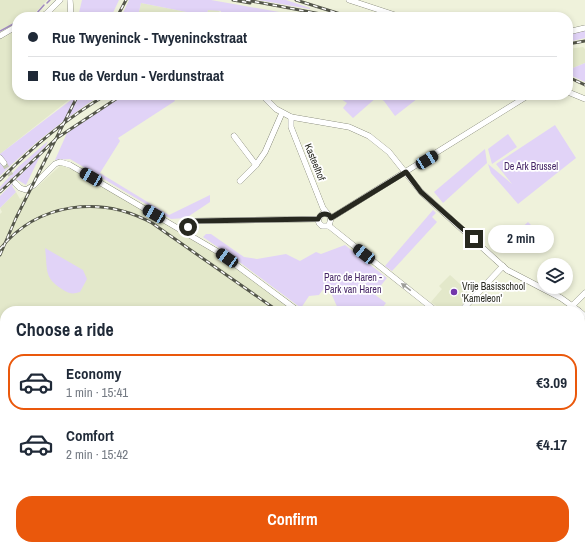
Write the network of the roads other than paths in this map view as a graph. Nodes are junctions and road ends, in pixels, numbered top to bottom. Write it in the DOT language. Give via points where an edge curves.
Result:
graph roads {
  1 [pos="60,0"];
  2 [pos="70,0"];
  3 [pos="348,0"];
  4 [pos="48,12"];
  5 [pos="71,12"];
  6 [pos="385,12"];
  7 [pos="585,28"];
  8 [pos="12,29"];
  9 [pos="573,31"];
  10 [pos="0,36"];
  11 [pos="573,94"];
  12 [pos="585,99"];
  13 [pos="266,100"];
  14 [pos="521,100"];
  15 [pos="282,113"];
  16 [pos="291,117"];
  17 [pos="234,136"];
  18 [pos="256,166"];
  19 [pos="406,172"];
  20 [pos="240,181"];
  21 [pos="15,182"];
  22 [pos="326,214"];
  23 [pos="331,218"];
  24 [pos="318,219"];
  25 [pos="329,226"];
  26 [pos="185,232"];
  27 [pos="503,266"];
  28 [pos="585,292"];
  29 [pos="291,306"];
  30 [pos="430,306"];
  31 [pos="466,306"];
  32 [pos="572,306"];
  1 -- 4 [label="street"];
  2 -- 5 [label="street"];
  3 -- 6 [label="street"];
  7 -- 9 [label="street"];
  8 -- 10 [label="street"];
  11 -- 12 [label="street"];
  13 -- 15 [label="street"];
  14 -- 19 [label="street"];
  15 -- 16 [label="street"];
  15 -- 18 [label="street"];
  16 -- 19 [label="street" via="360,131 389,152"];
  16 -- 22 [label="street, Kasteelhof" via="291,127"];
  17 -- 18 [label="street"];
  18 -- 20 [label="street"];
  19 -- 23 [label="street"];
  19 -- 27 [label="street" via="421,192"];
  21 -- 26 [label="street" via="26,190 55,164 65,163"];
  22 -- 23 [label="street"];
  22 -- 24 [label="street" via="322,214"];
  23 -- 25 [label="street"];
  24 -- 25 [label="street" via="320,225"];
  24 -- 26 [label="street" via="195,221 191,222"];
  30 -- 25 [label="street, one-way"];
  26 -- 29 [label="street" via="224,256"];
  27 -- 31 [label="street"];
  27 -- 32 [label="street"];
  28 -- 32 [label="street"];
}
